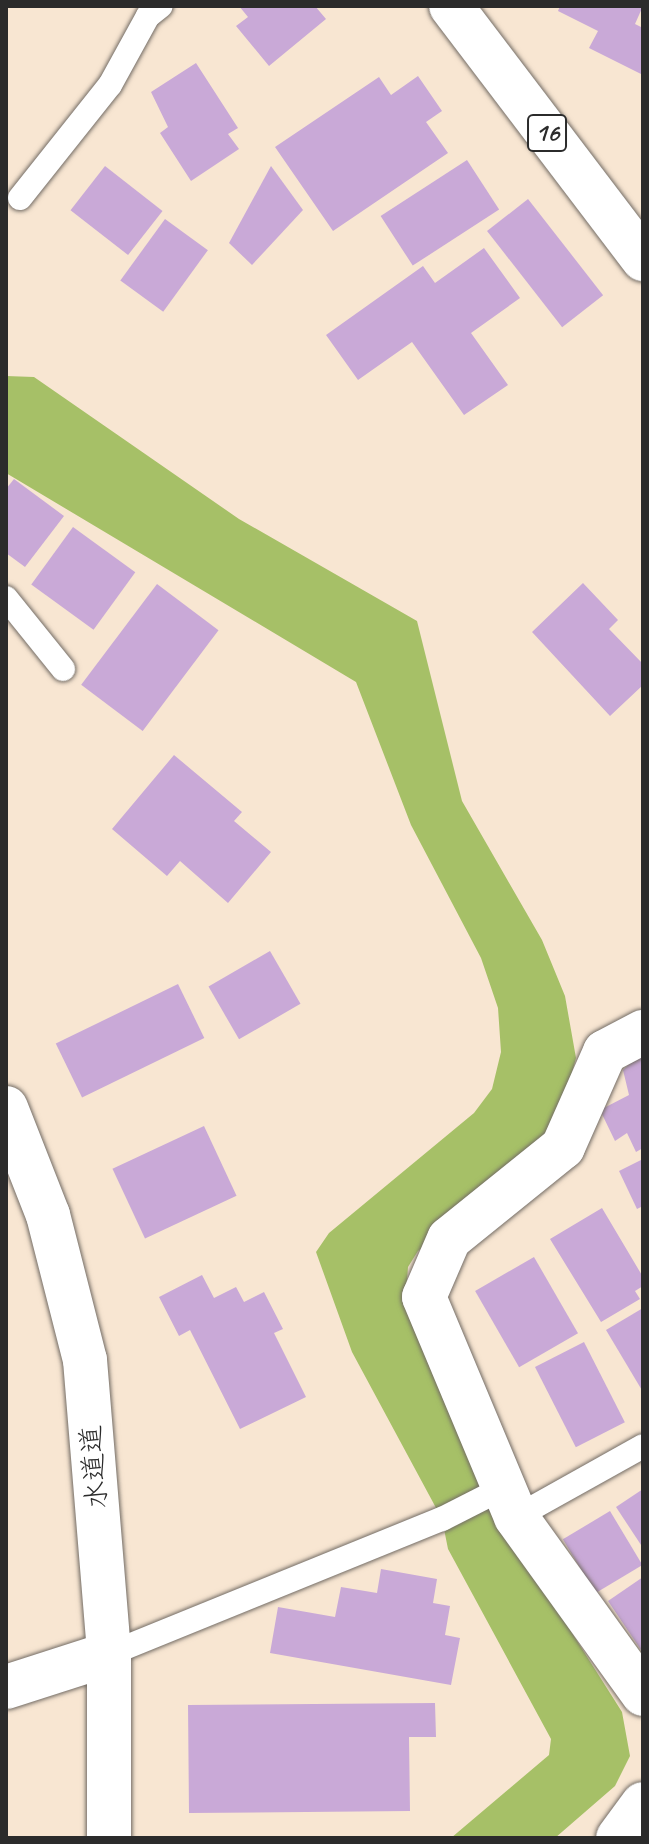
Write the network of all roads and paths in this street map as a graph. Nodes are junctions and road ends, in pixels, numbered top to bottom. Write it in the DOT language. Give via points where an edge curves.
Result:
graph roads {
  1 [pos="161,6"];
  2 [pos="451,6"];
  3 [pos="20,198"];
  4 [pos="643,259"];
  5 [pos="6,598"];
  6 [pos="63,669"];
  7 [pos="643,1032"];
  8 [pos="6,1108"];
  9 [pos="643,1446"];
  10 [pos="502,1501"];
  11 [pos="109,1654"];
  12 [pos="6,1687"];
  13 [pos="643,1694"];
  14 [pos="643,1804"];
  15 [pos="109,1838"];
  16 [pos="618,1838"];
  1 -- 3 [label="lane" via="148,16 110,85"];
  2 -- 4 [label="main road, 16"];
  5 -- 6 [label="lane"];
  7 -- 10 [label="main road" via="605,1052 563,1147 449,1239 424,1297"];
  8 -- 11 [label="main road, 水道道" via="48,1215 85,1360"];
  9 -- 10 [label="lane"];
  10 -- 11 [label="lane" via="442,1519"];
  10 -- 13 [label="main road"];
  11 -- 12 [label="main road"];
  11 -- 15 [label="main road, 水道道"];
  14 -- 16 [label="main road"];
}
